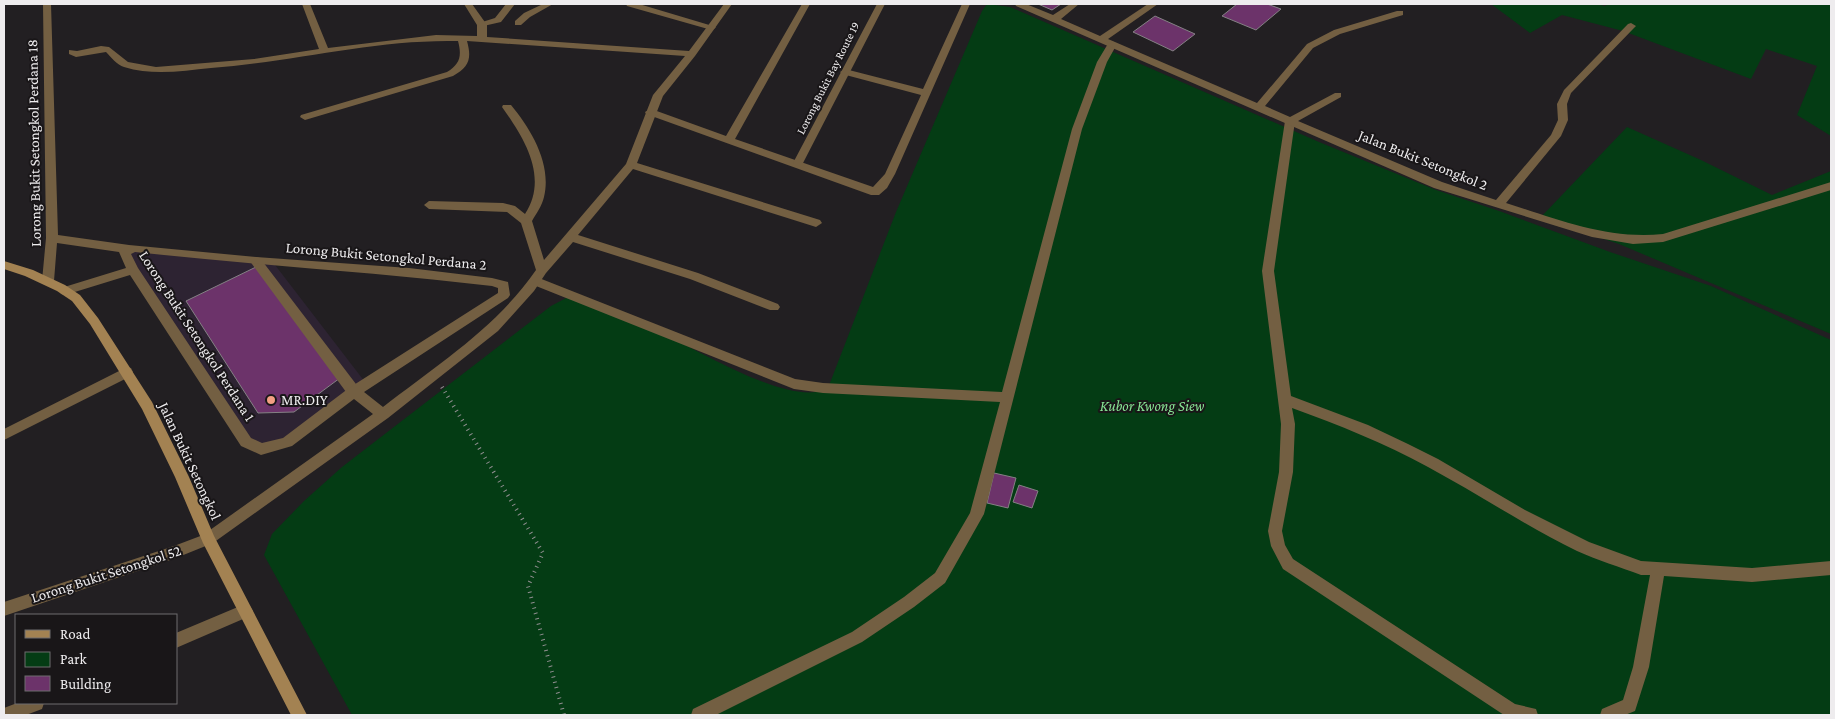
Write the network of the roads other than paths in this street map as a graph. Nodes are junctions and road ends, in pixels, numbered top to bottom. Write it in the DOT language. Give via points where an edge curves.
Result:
graph roads {
  1 [pos="47,4"];
  2 [pos="306,4"];
  3 [pos="468,4"];
  4 [pos="511,4"];
  5 [pos="549,4"];
  6 [pos="630,4"];
  7 [pos="728,4"];
  8 [pos="806,4"];
  9 [pos="881,4"];
  10 [pos="966,4"];
  11 [pos="1019,4"];
  12 [pos="1075,4"];
  13 [pos="1135,4"];
  14 [pos="1150,6"];
  15 [pos="1400,13"];
  16 [pos="1054,19"];
  17 [pos="518,22"];
  18 [pos="482,25"];
  19 [pos="1631,26"];
  20 [pos="712,27"];
  21 [pos="462,38"];
  22 [pos="482,39"];
  23 [pos="1107,42"];
  24 [pos="324,51"];
  25 [pos="72,52"];
  26 [pos="692,54"];
  27 [pos="845,72"];
  28 [pos="926,93"];
  29 [pos="1338,95"];
  30 [pos="507,107"];
  31 [pos="1258,107"];
  32 [pos="650,112"];
  33 [pos="305,117"];
  34 [pos="1290,121"];
  35 [pos="729,140"];
  36 [pos="798,163"];
  37 [pos="631,165"];
  38 [pos="1831,186"];
  39 [pos="429,205"];
  40 [pos="1498,205"];
  41 [pos="526,221"];
  42 [pos="816,223"];
  43 [pos="571,237"];
  44 [pos="52,238"];
  45 [pos="129,249"];
  46 [pos="256,262"];
  47 [pos="4,265"];
  48 [pos="133,270"];
  49 [pos="539,276"];
  50 [pos="48,281"];
  51 [pos="65,291"];
  52 [pos="774,307"];
  53 [pos="127,372"];
  54 [pos="354,392"];
  55 [pos="1008,397"];
  56 [pos="1284,399"];
  57 [pos="382,414"];
  58 [pos="4,435"];
  59 [pos="208,539"];
  60 [pos="1831,568"];
  61 [pos="1658,571"];
  62 [pos="4,608"];
  63 [pos="245,611"];
  64 [pos="178,641"];
  65 [pos="34,704"];
  66 [pos="1612,714"];
  67 [pos="7,715"];
  68 [pos="299,715"];
  69 [pos="699,715"];
  70 [pos="1530,715"];
  1 -- 44 [label="street, Lorong Bukit Setongkol Perdana 18"];
  2 -- 24 [label="street"];
  3 -- 18 [label="street"];
  4 -- 18 [label="street" via="498,20"];
  5 -- 17 [label="street"];
  6 -- 20 [label="street"];
  7 -- 20 [label="street, Lorong Bukit Setongkol 52"];
  8 -- 35 [label="street"];
  9 -- 27 [label="street, Lorong Bukit Bay Route 19"];
  10 -- 28 [label="street"];
  11 -- 16 [label="street, Jalan Bukit Setongkol 2"];
  12 -- 16 [label="street"];
  13 -- 14 [label="street"];
  14 -- 23 [label="street"];
  15 -- 31 [label="street" via="1337,32 1310,46"];
  16 -- 23 [label="street, Jalan Bukit Setongkol 2"];
  18 -- 22 [label="street"];
  19 -- 40 [label="street" via="1567,92 1562,104 1563,120 1556,136"];
  20 -- 26 [label="street, Lorong Bukit Setongkol 52"];
  21 -- 22 [label="street"];
  21 -- 24 [label="street" via="423,39"];
  21 -- 33 [label="street" via="466,55 460,68 450,74"];
  22 -- 26 [label="street"];
  23 -- 31 [label="street, Jalan Bukit Setongkol 2"];
  23 -- 55 [label="street" via="1076,129"];
  24 -- 25 [label="street" via="254,62 156,70 125,64 109,50"];
  26 -- 32 [label="street, Lorong Bukit Setongkol 52" via="658,95"];
  27 -- 28 [label="street"];
  27 -- 36 [label="street, Lorong Bukit Bay Route 19"];
  28 -- 36 [label="street" via="890,174 876,192"];
  29 -- 34 [label="street"];
  30 -- 41 [label="street" via="518,118 537,162 539,197"];
  31 -- 34 [label="street, Jalan Bukit Setongkol 2"];
  32 -- 35 [label="street"];
  32 -- 37 [label="street, Lorong Bukit Setongkol 52"];
  34 -- 40 [label="street, Jalan Bukit Setongkol 2" via="1438,185"];
  34 -- 56 [label="street" via="1268,271"];
  35 -- 36 [label="street"];
  37 -- 42 [label="street"];
  37 -- 43 [label="street, Lorong Bukit Setongkol 52"];
  38 -- 40 [label="street, Jalan Bukit Setongkol 2" via="1641,242 1615,239"];
  39 -- 41 [label="street" via="502,207"];
  41 -- 49 [label="street"];
  43 -- 49 [label="street, Lorong Bukit Setongkol 52"];
  43 -- 52 [label="street" via="694,276"];
  44 -- 45 [label="street"];
  44 -- 50 [label="street, Lorong Bukit Setongkol Perdana 18"];
  45 -- 46 [label="street, Lorong Bukit Setongkol Perdana 1"];
  45 -- 48 [label="street, Lorong Bukit Setongkol Perdana 1" via="124,253"];
  46 -- 54 [label="street"];
  46 -- 54 [label="street, Lorong Bukit Setongkol Perdana 2" via="410,272 504,285 504,295"];
  47 -- 50 [label="street, Jalan Bukit Setongkol"];
  48 -- 51 [label="street"];
  48 -- 54 [label="street, Lorong Bukit Setongkol Perdana 1" via="246,442 261,449 287,442"];
  49 -- 55 [label="street" via="680,340 794,384"];
  49 -- 57 [label="street, Lorong Bukit Setongkol 52" via="494,328"];
  50 -- 51 [label="street, Jalan Bukit Setongkol"];
  51 -- 53 [label="street, Jalan Bukit Setongkol" via="76,298 94,321"];
  53 -- 58 [label="street"];
  53 -- 59 [label="street, Jalan Bukit Setongkol" via="182,476"];
  54 -- 57 [label="street"];
  55 -- 69 [label="street" via="977,514 940,578 857,637"];
  56 -- 61 [label="street" via="1403,448 1584,547"];
  56 -- 70 [label="street" via="1288,424 1286,472 1275,530 1278,546 1288,564 1512,711"];
  57 -- 59 [label="street, Lorong Bukit Setongkol 52"];
  59 -- 62 [label="street, Lorong Bukit Setongkol 52"];
  59 -- 63 [label="street, Jalan Bukit Setongkol"];
  60 -- 61 [label="street" via="1752,576"];
  61 -- 66 [label="street" via="1641,666 1629,705"];
  63 -- 64 [label="street"];
  63 -- 68 [label="street, Jalan Bukit Setongkol"];
  65 -- 67 [label="street"];
}
